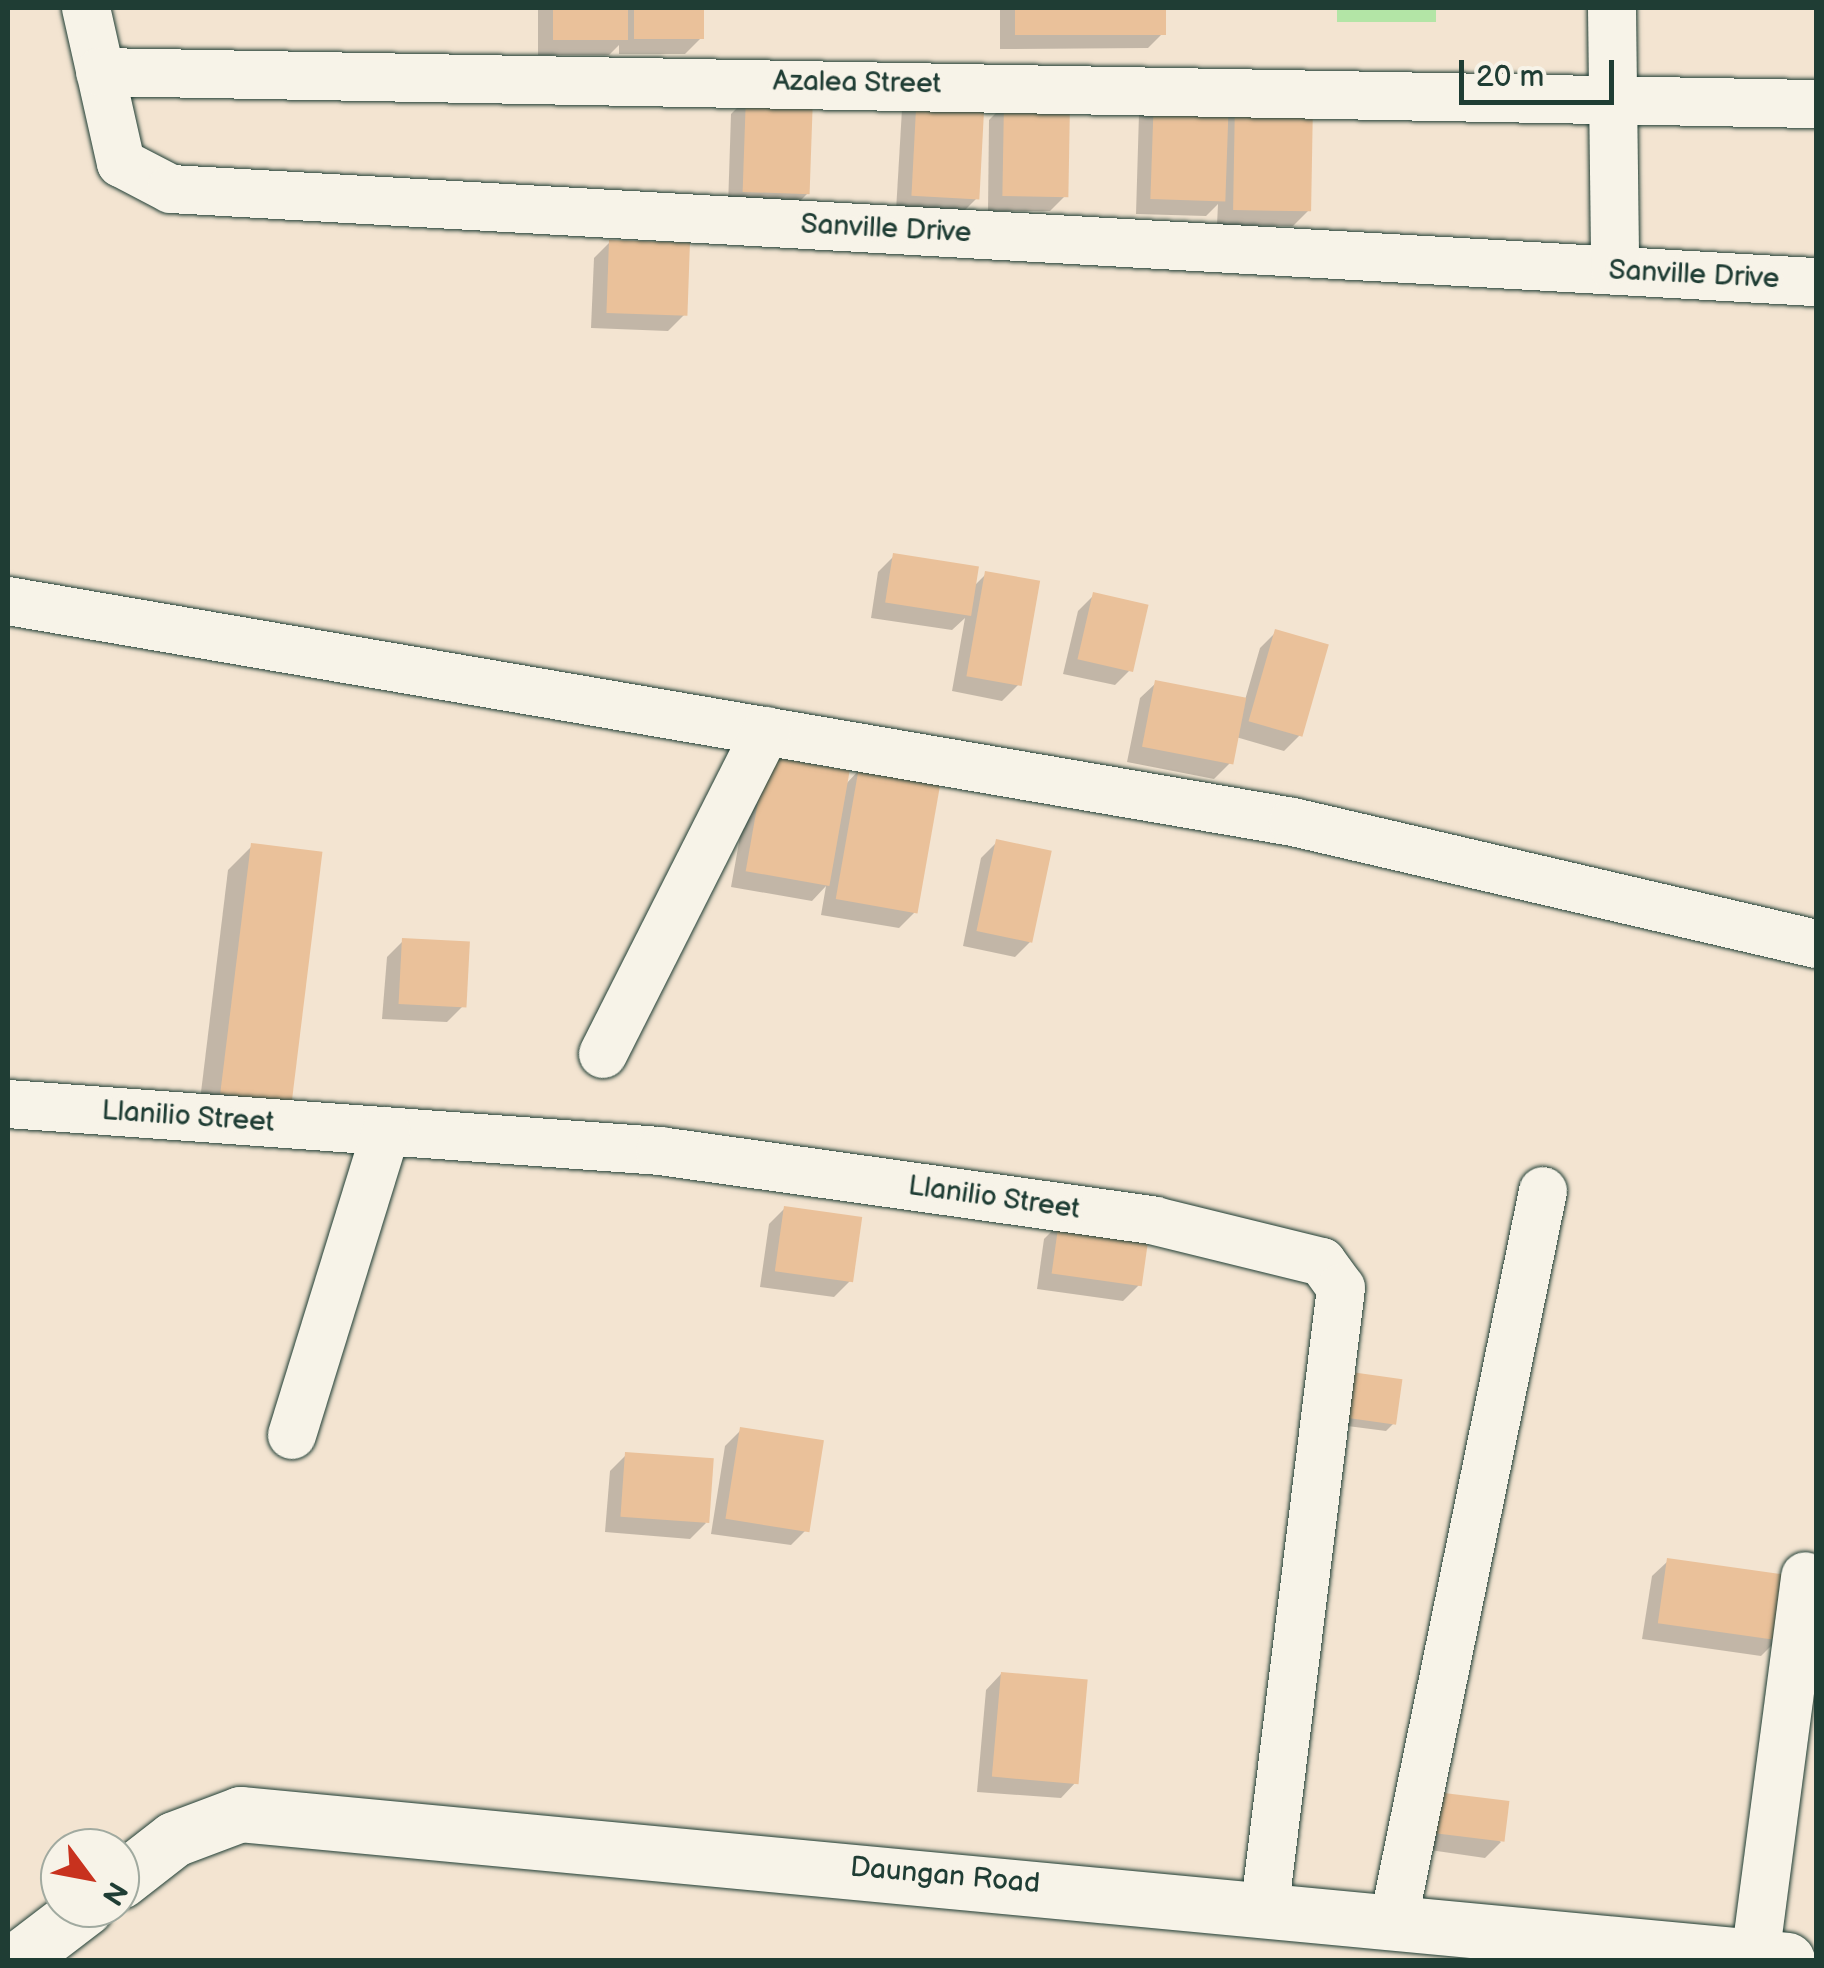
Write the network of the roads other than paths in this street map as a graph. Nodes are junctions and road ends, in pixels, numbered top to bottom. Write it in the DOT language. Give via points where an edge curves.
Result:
graph roads {
  1 [pos="86,8"];
  2 [pos="1612,8"];
  3 [pos="100,72"];
  4 [pos="1614,94"];
  5 [pos="1816,104"];
  6 [pos="1615,270"];
  7 [pos="1816,282"];
  8 [pos="8,601"];
  9 [pos="766,731"];
  10 [pos="1816,944"];
  11 [pos="603,1054"];
  12 [pos="8,1104"];
  13 [pos="386,1131"];
  14 [pos="1543,1191"];
  15 [pos="292,1435"];
  16 [pos="1804,1576"];
  17 [pos="140,1865"];
  18 [pos="1265,1905"];
  19 [pos="1394,1918"];
  20 [pos="59,1928"];
  21 [pos="1771,1959"];
  22 [pos="17,1960"];
  1 -- 3 [label="street, Sanville Drive"];
  2 -- 4 [label="street"];
  3 -- 4 [label="street, Azalea Street"];
  3 -- 6 [label="street, Sanville Drive" via="122,163 171,189"];
  4 -- 5 [label="street, Azalea Street"];
  4 -- 6 [label="street"];
  6 -- 7 [label="street, Sanville Drive"];
  8 -- 9 [label="street"];
  9 -- 10 [label="street" via="1293,822"];
  9 -- 11 [label="street"];
  12 -- 13 [label="street, Llanilio Street"];
  13 -- 15 [label="street"];
  13 -- 18 [label="street, Llanilio Street" via="660,1151 1136,1218 1337,1272"];
  14 -- 19 [label="street"];
  16 -- 21 [label="street"];
  17 -- 18 [label="street, Daungan Road" via="174,1839 240,1814"];
  18 -- 19 [label="street, Daungan Road"];
  19 -- 21 [label="street, Daungan Road"];
  20 -- 22 [label="street"];
}
